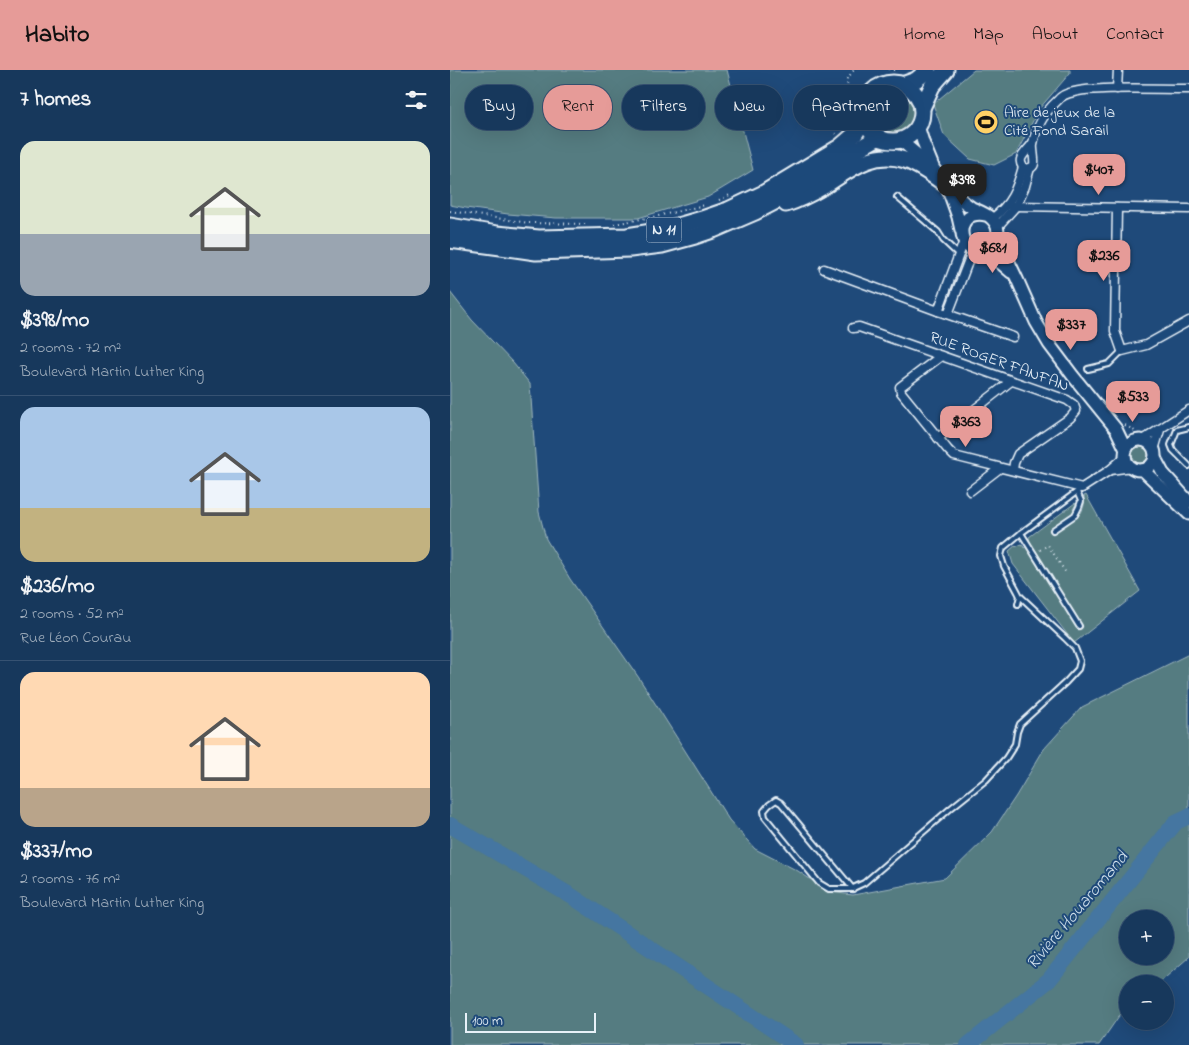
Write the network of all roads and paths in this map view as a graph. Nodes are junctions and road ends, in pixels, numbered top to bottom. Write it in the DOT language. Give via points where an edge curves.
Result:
graph roads {
  1 [pos="854,70"];
  2 [pos="889,70"];
  3 [pos="895,70"];
  4 [pos="928,70"];
  5 [pos="946,70"];
  6 [pos="1118,70"];
  7 [pos="883,85"];
  8 [pos="902,85"];
  9 [pos="908,88"];
  10 [pos="1117,89"];
  11 [pos="1189,89"];
  12 [pos="922,108"];
  13 [pos="918,126"];
  14 [pos="858,130"];
  15 [pos="871,130"];
  16 [pos="879,137"];
  17 [pos="838,138"];
  18 [pos="900,140"];
  19 [pos="1034,141"];
  20 [pos="1024,155"];
  21 [pos="1034,157"];
  22 [pos="1027,168"];
  23 [pos="934,169"];
  24 [pos="946,186"];
  25 [pos="738,192"];
  26 [pos="897,197"];
  27 [pos="719,200"];
  28 [pos="710,203"];
  29 [pos="1011,206"];
  30 [pos="1116,208"];
  31 [pos="1189,209"];
  32 [pos="450,211"];
  33 [pos="755,212"];
  34 [pos="591,224"];
  35 [pos="609,225"];
  36 [pos="993,225"];
  37 [pos="450,226"];
  38 [pos="450,240"];
  39 [pos="970,243"];
  40 [pos="958,257"];
  41 [pos="966,265"];
  42 [pos="824,269"];
  43 [pos="1017,279"];
  44 [pos="938,311"];
  45 [pos="948,314"];
  46 [pos="1189,321"];
  47 [pos="853,328"];
  48 [pos="1014,337"];
  49 [pos="1122,351"];
  50 [pos="941,356"];
  51 [pos="1088,369"];
  52 [pos="1011,381"];
  53 [pos="1189,410"];
  54 [pos="1171,423"];
  55 [pos="1189,427"];
  56 [pos="1116,429"];
  57 [pos="1160,430"];
  58 [pos="1178,430"];
  59 [pos="938,438"];
  60 [pos="1141,440"];
  61 [pos="1126,453"];
  62 [pos="1155,454"];
  63 [pos="1189,466"];
  64 [pos="1000,468"];
  65 [pos="1137,468"];
  66 [pos="1013,470"];
  67 [pos="1110,470"];
  68 [pos="1080,490"];
  69 [pos="970,491"];
  70 [pos="1189,502"];
  71 [pos="1189,514"];
  72 [pos="1053,530"];
  73 [pos="1021,533"];
  74 [pos="1034,554"];
  75 [pos="1067,573"];
  76 [pos="1020,596"];
  77 [pos="1018,604"];
  78 [pos="1080,626"];
  79 [pos="853,888"];
  1 -- 17 [label="path" via="847,79 848,104 843,118 833,128"];
  2 -- 3 [label="path"];
  4 -- 8 [label="highway" via="916,80"];
  5 -- 12 [label="highway" via="932,86"];
  6 -- 10 [label="street"];
  7 -- 8 [label="highway"];
  9 -- 12 [label="highway" via="916,94"];
  10 -- 11 [label="street"];
  10 -- 19 [label="street" via="1081,90 1060,98 1046,113"];
  12 -- 13 [label="highway"];
  13 -- 18 [label="highway" via="907,138"];
  13 -- 23 [label="main road"];
  14 -- 37 [label="highway, N 11" via="840,147 764,192 728,210 664,230 627,236 539,238"];
  15 -- 16 [label="highway"];
  16 -- 18 [label="highway"];
  16 -- 33 [label="highway, N 11"];
  18 -- 23 [label="main road"];
  19 -- 20 [label="street"];
  19 -- 21 [label="street"];
  20 -- 21 [label="street"];
  20 -- 22 [label="street" via="1020,162"];
  21 -- 22 [label="street" via="1034,165"];
  22 -- 29 [label="street" via="1023,191"];
  23 -- 24 [label="main road"];
  24 -- 33 [label="highway" via="905,160 880,157 858,164 798,200"];
  24 -- 36 [label="main road"];
  24 -- 39 [label="main road"];
  25 -- 27 [label="path"];
  26 -- 40 [label="lane" via="933,228"];
  28 -- 35 [label="path"];
  29 -- 30 [label="street"];
  29 -- 36 [label="street"];
  30 -- 31 [label="street"];
  30 -- 49 [label="street" via="1115,331"];
  32 -- 34 [label="path" via="529,223"];
  33 -- 38 [label="highway, N 11" via="696,236 630,250 536,252"];
  36 -- 39 [label="main road" via="994,244 991,248"];
  36 -- 39 [label="main road" via="980,214 969,218 964,222"];
  36 -- 43 [label="main road"];
  39 -- 40 [label="street"];
  39 -- 41 [label="street"];
  39 -- 43 [label="main road" via="996,259"];
  40 -- 41 [label="street"];
  40 -- 44 [label="street"];
  41 -- 45 [label="street"];
  42 -- 44 [label="street"];
  43 -- 56 [label="main road" via="1036,322 1050,344"];
  44 -- 45 [label="street"];
  45 -- 48 [label="street"];
  46 -- 49 [label="street" via="1146,345"];
  47 -- 50 [label="street, RUE ROGER FANFAN" via="859,327"];
  49 -- 51 [label="lane" via="1109,364"];
  50 -- 52 [label="street, RUE ROGER FANFAN"];
  50 -- 59 [label="street" via="900,387"];
  52 -- 59 [label="street"];
  52 -- 66 [label="street, RUE ROGER FANFAN" via="1067,400 1076,411 1018,454"];
  53 -- 54 [label="street"];
  54 -- 57 [label="street"];
  54 -- 58 [label="lane"];
  55 -- 58 [label="lane"];
  56 -- 60 [label="main road"];
  56 -- 61 [label="main road"];
  57 -- 60 [label="street"];
  57 -- 62 [label="street"];
  58 -- 63 [label="lane" via="1171,445"];
  59 -- 64 [label="street" via="954,456"];
  60 -- 61 [label="main road" via="1130,444"];
  60 -- 62 [label="main road" via="1148,442"];
  61 -- 65 [label="main road" via="1127,462"];
  61 -- 67 [label="street"];
  62 -- 65 [label="main road" via="1148,468"];
  62 -- 70 [label="main road" via="1163,473"];
  64 -- 66 [label="street"];
  64 -- 69 [label="street"];
  65 -- 67 [label="street"];
  65 -- 71 [label="main road" via="1156,481"];
  66 -- 68 [label="street"];
  67 -- 68 [label="street"];
  68 -- 72 [label="lane" via="1077,512"];
  68 -- 73 [label="lane"];
  73 -- 74 [label="lane"];
  73 -- 76 [label="lane" via="1003,548 1001,556"];
  74 -- 75 [label="path" via="1048,545"];
  74 -- 78 [label="lane"];
  76 -- 77 [label="lane"];
  76 -- 79 [label="lane" via="1074,648 1080,661 1078,669 1020,724 1015,744 986,780 864,883"];
  79 -- 79 [label="lane" via="781,802 776,800 768,805 765,817 819,883 829,889"];
}
